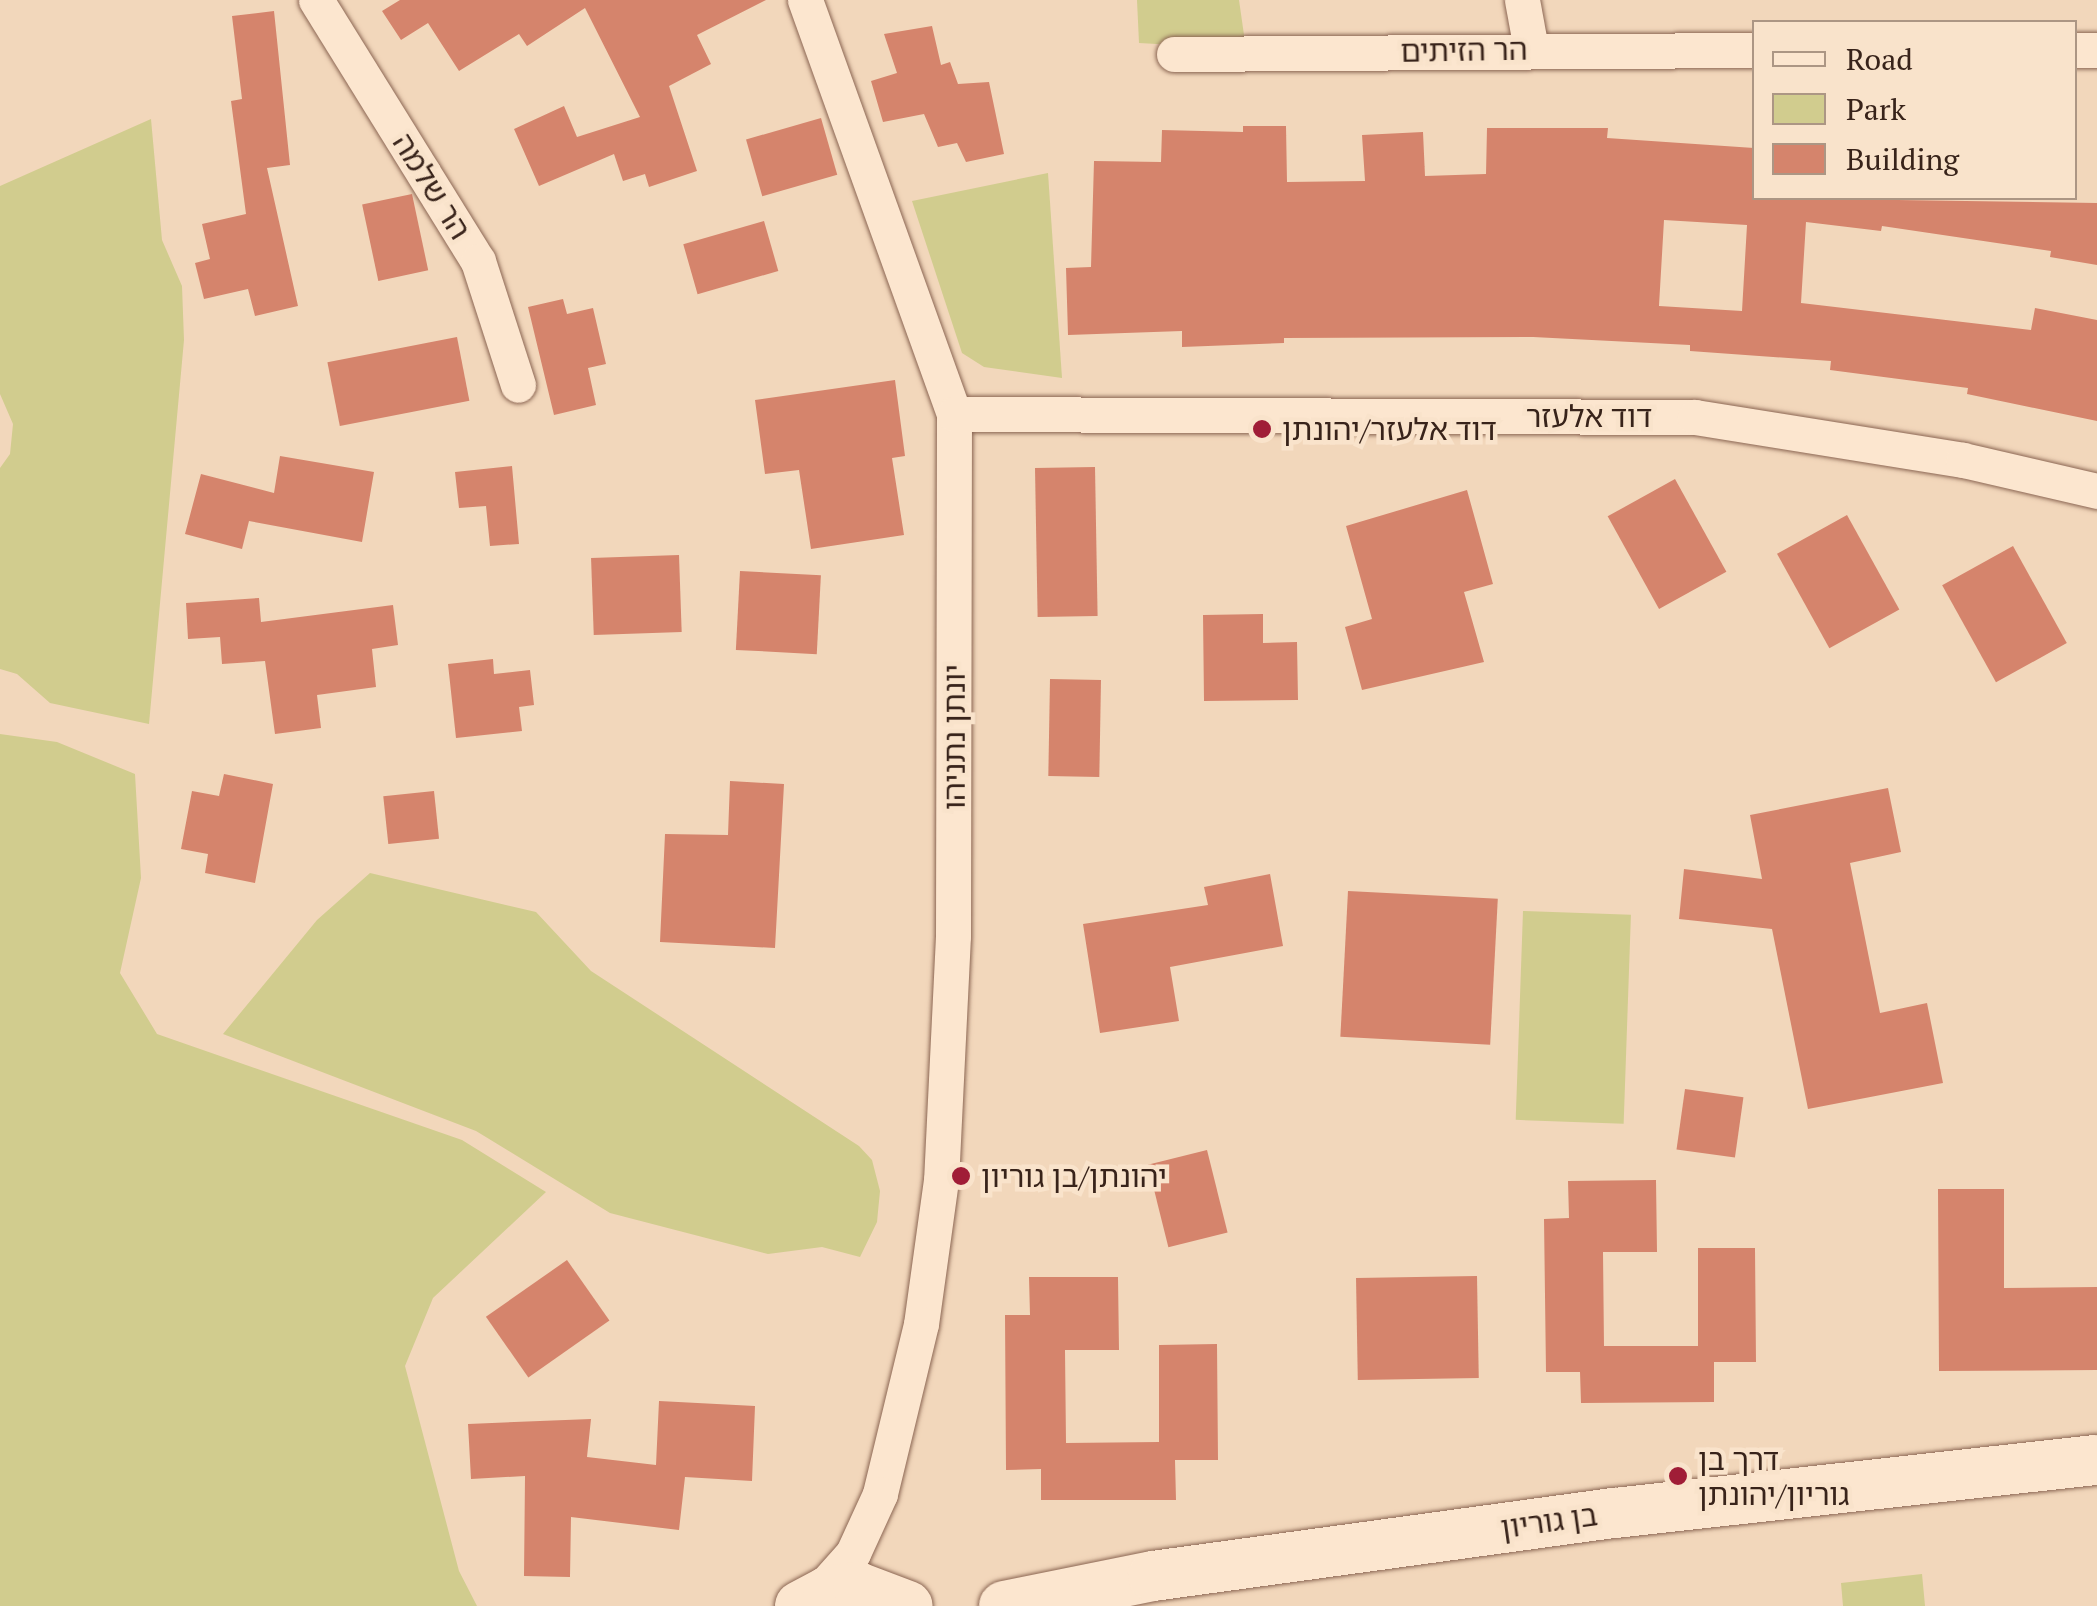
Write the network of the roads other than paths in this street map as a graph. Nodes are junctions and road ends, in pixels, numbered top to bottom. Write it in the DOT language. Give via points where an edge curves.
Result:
graph roads {
  1 [pos="316,0"];
  2 [pos="805,0"];
  3 [pos="1522,0"];
  4 [pos="1530,49"];
  5 [pos="1752,50"];
  6 [pos="1174,54"];
  7 [pos="518,385"];
  8 [pos="954,414"];
  9 [pos="2097,491"];
  10 [pos="2097,1460"];
  11 [pos="880,1494"];
  12 [pos="2097,1494"];
  13 [pos="807,1601"];
  14 [pos="903,1602"];
  15 [pos="1004,1606"];
  16 [pos="1184,1606"];
  1 -- 7 [label="street, הר שלמה" via="478,262"];
  2 -- 8 [label="street, יונתן נתניהו"];
  3 -- 4 [label="street"];
  4 -- 5 [label="street, הר הזיתים"];
  4 -- 6 [label="street, הר הזיתים"];
  8 -- 9 [label="street, דוד אלעזר" via="1695,417 1963,460"];
  8 -- 11 [label="street, יונתן נתניהו" via="952,936 944,1144 921,1324"];
  10 -- 15 [label="street, בן גוריון" via="1615,1512 1153,1576"];
  11 -- 13 [label="street, יונתן נתניהו" via="853,1552"];
  11 -- 14 [label="street, יונתן נתניהו" via="876,1541"];
  12 -- 16 [label="street, בן גוריון" via="1724,1533"];
  13 -- 14 [label="street" via="843,1587"];
}
